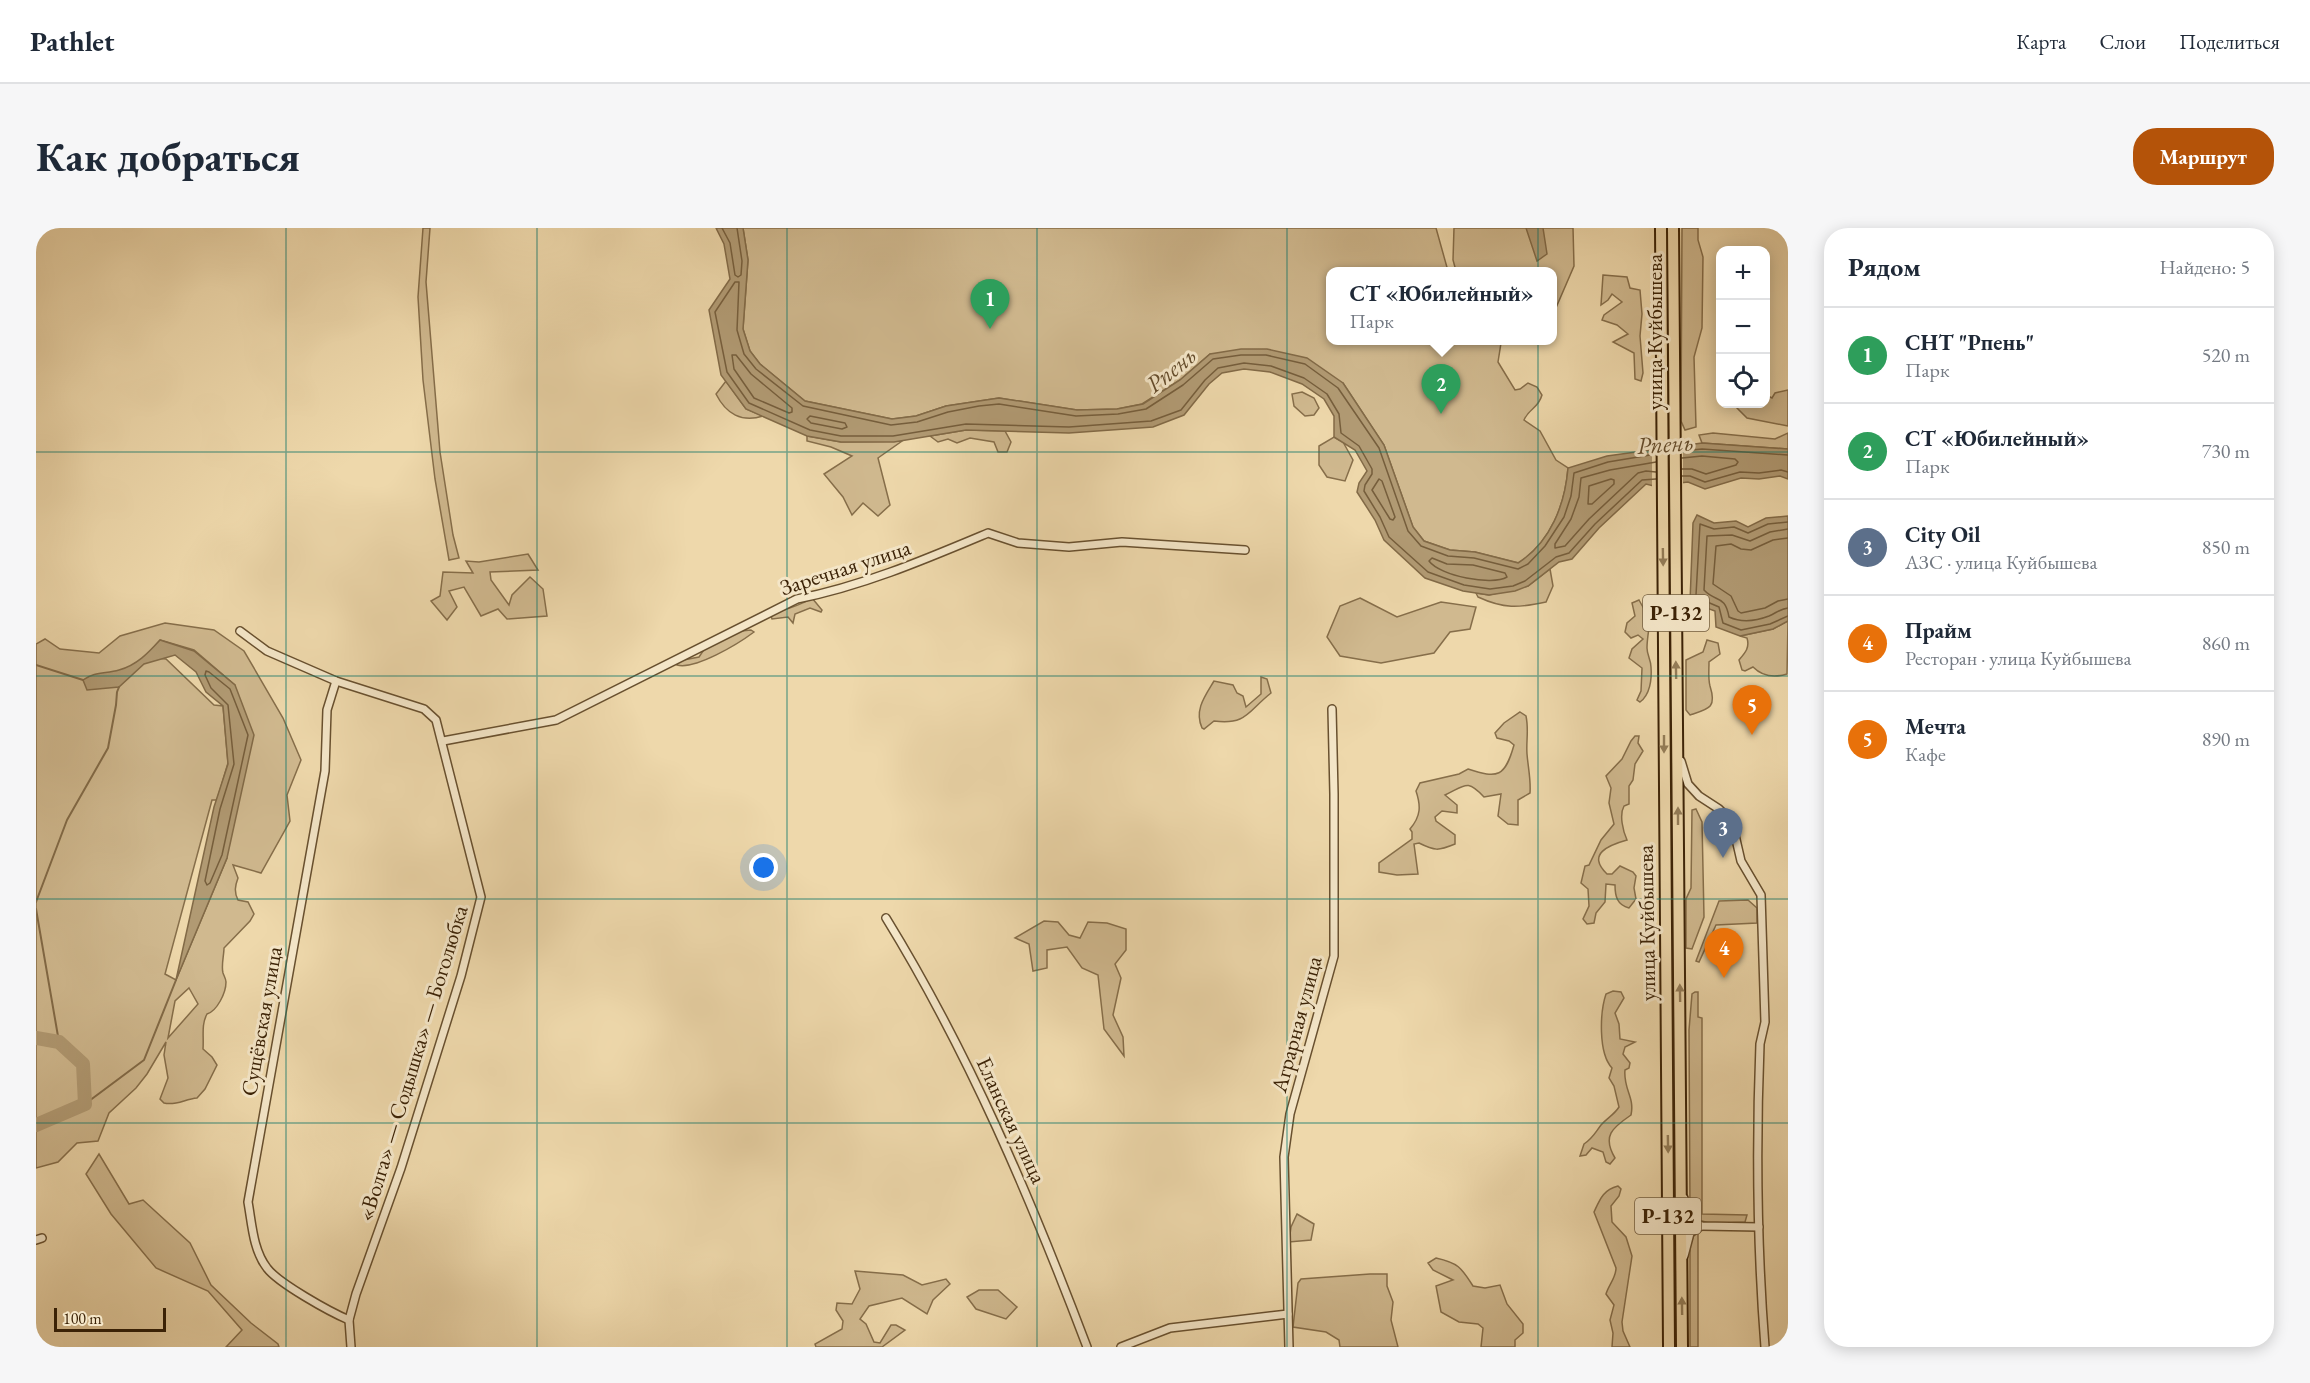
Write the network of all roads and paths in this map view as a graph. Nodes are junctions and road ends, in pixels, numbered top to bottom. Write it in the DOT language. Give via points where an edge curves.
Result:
graph roads {
  1 [pos="1661,228"];
  2 [pos="1673,228"];
  3 [pos="1668,436"];
  4 [pos="1668,498"];
  5 [pos="1245,550"];
  6 [pos="240,631"];
  7 [pos="336,681"];
  8 [pos="1332,709"];
  9 [pos="1677,729"];
  10 [pos="442,741"];
  11 [pos="886,918"];
  12 [pos="1680,1169"];
  13 [pos="1701,1226"];
  14 [pos="1759,1227"];
  15 [pos="1681,1278"];
  16 [pos="1287,1314"];
  17 [pos="349,1320"];
  18 [pos="351,1347"];
  19 [pos="1088,1347"];
  20 [pos="1121,1347"];
  21 [pos="1289,1347"];
  22 [pos="1669,1347"];
  23 [pos="1682,1347"];
  24 [pos="1766,1347"];
  1 -- 3 [label="highway, улица Куйбышева / Р-132"];
  2 -- 3 [label="highway, улица Куйбышева / Р-132"];
  3 -- 4 [label="highway, Р-132"];
  9 -- 4 [label="highway, улица Куйбышева / Р-132, one-way"];
  4 -- 22 [label="highway, улица Куйбышева / Р-132, one-way"];
  5 -- 10 [label="street, Заречная улица" via="1122,542 1069,547 1018,543 988,533 900,570 797,599 556,720"];
  6 -- 7 [label="street, «Волга» — Содышка» — Боголюбка" via="267,651"];
  7 -- 10 [label="street, «Волга» — Содышка» — Боголюбка" via="424,709 436,720"];
  7 -- 17 [label="street, Сущёвская улица" via="327,710 325,771 248,1202 256,1247 267,1269"];
  8 -- 16 [label="street, Аграрная улица" via="1334,956 1290,1114 1284,1157"];
  12 -- 9 [label="highway, улица Куйбышева / Р-132, one-way"];
  9 -- 14 [label="street" via="1688,783 1732,822 1741,861 1761,895 1765,1022 1760,1044"];
  10 -- 17 [label="street, «Волга» — Содышка» — Боголюбка" via="482,897 395,1186"];
  11 -- 19 [label="street, Еланская улица" via="925,980 991,1114"];
  12 -- 13 [label="street" via="1691,1221"];
  12 -- 15 [label="highway, улица Куйбышева / Р-132"];
  13 -- 14 [label="street"];
  13 -- 15 [label="street" via="1690,1233"];
  14 -- 24 [label="street"];
  23 -- 15 [label="highway, улица Куйбышева / Р-132, one-way"];
  16 -- 20 [label="street" via="1170,1328"];
  16 -- 21 [label="street, Аграрная улица"];
  17 -- 18 [label="street, «Волга» — Содышка» — Боголюбка"];
}
